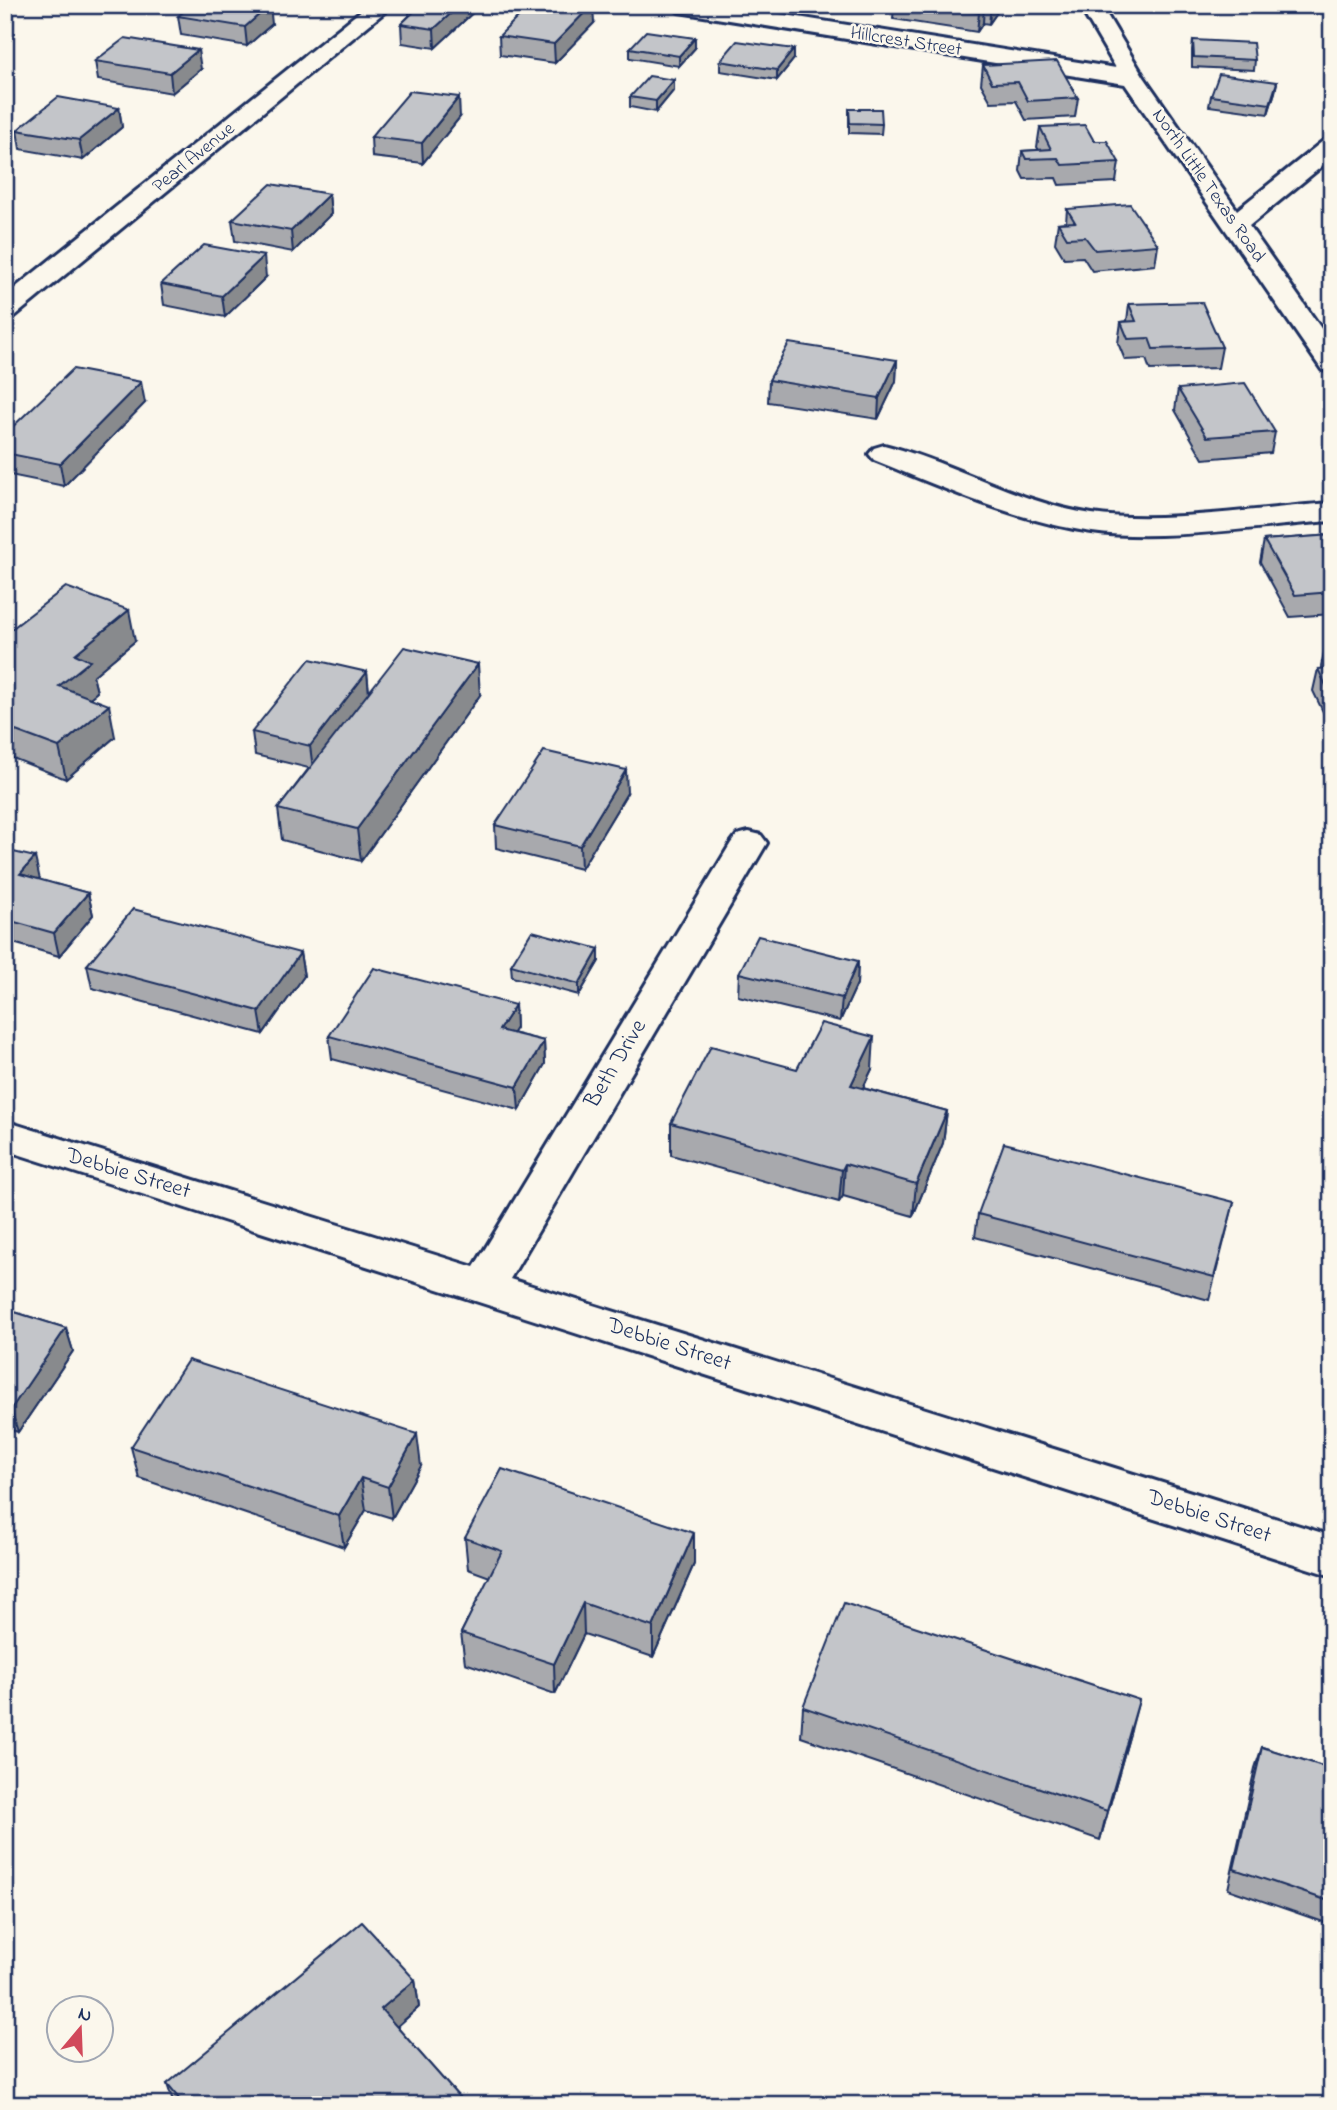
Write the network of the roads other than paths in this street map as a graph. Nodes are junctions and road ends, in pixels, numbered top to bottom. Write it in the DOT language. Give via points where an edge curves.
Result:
graph roads {
  1 [pos="382,5"];
  2 [pos="679,5"];
  3 [pos="1090,5"];
  4 [pos="1133,78"];
  5 [pos="1332,146"];
  6 [pos="1235,224"];
  7 [pos="5,310"];
  8 [pos="1332,364"];
  9 [pos="884,454"];
  10 [pos="1332,512"];
  11 [pos="749,843"];
  12 [pos="5,1135"];
  13 [pos="484,1286"];
  14 [pos="1332,1556"];
  1 -- 7 [label="street, Pearl Avenue"];
  2 -- 4 [label="street, Hillcrest Street"];
  3 -- 4 [label="street, North Little Texas Road"];
  4 -- 6 [label="street, North Little Texas Road"];
  5 -- 6 [label="street"];
  6 -- 8 [label="street, North Little Texas Road"];
  9 -- 10 [label="street" via="1011,503 1092,523 1168,524"];
  11 -- 13 [label="street, Beth Drive"];
  12 -- 13 [label="street, Debbie Street"];
  13 -- 14 [label="street, Debbie Street"];
}
